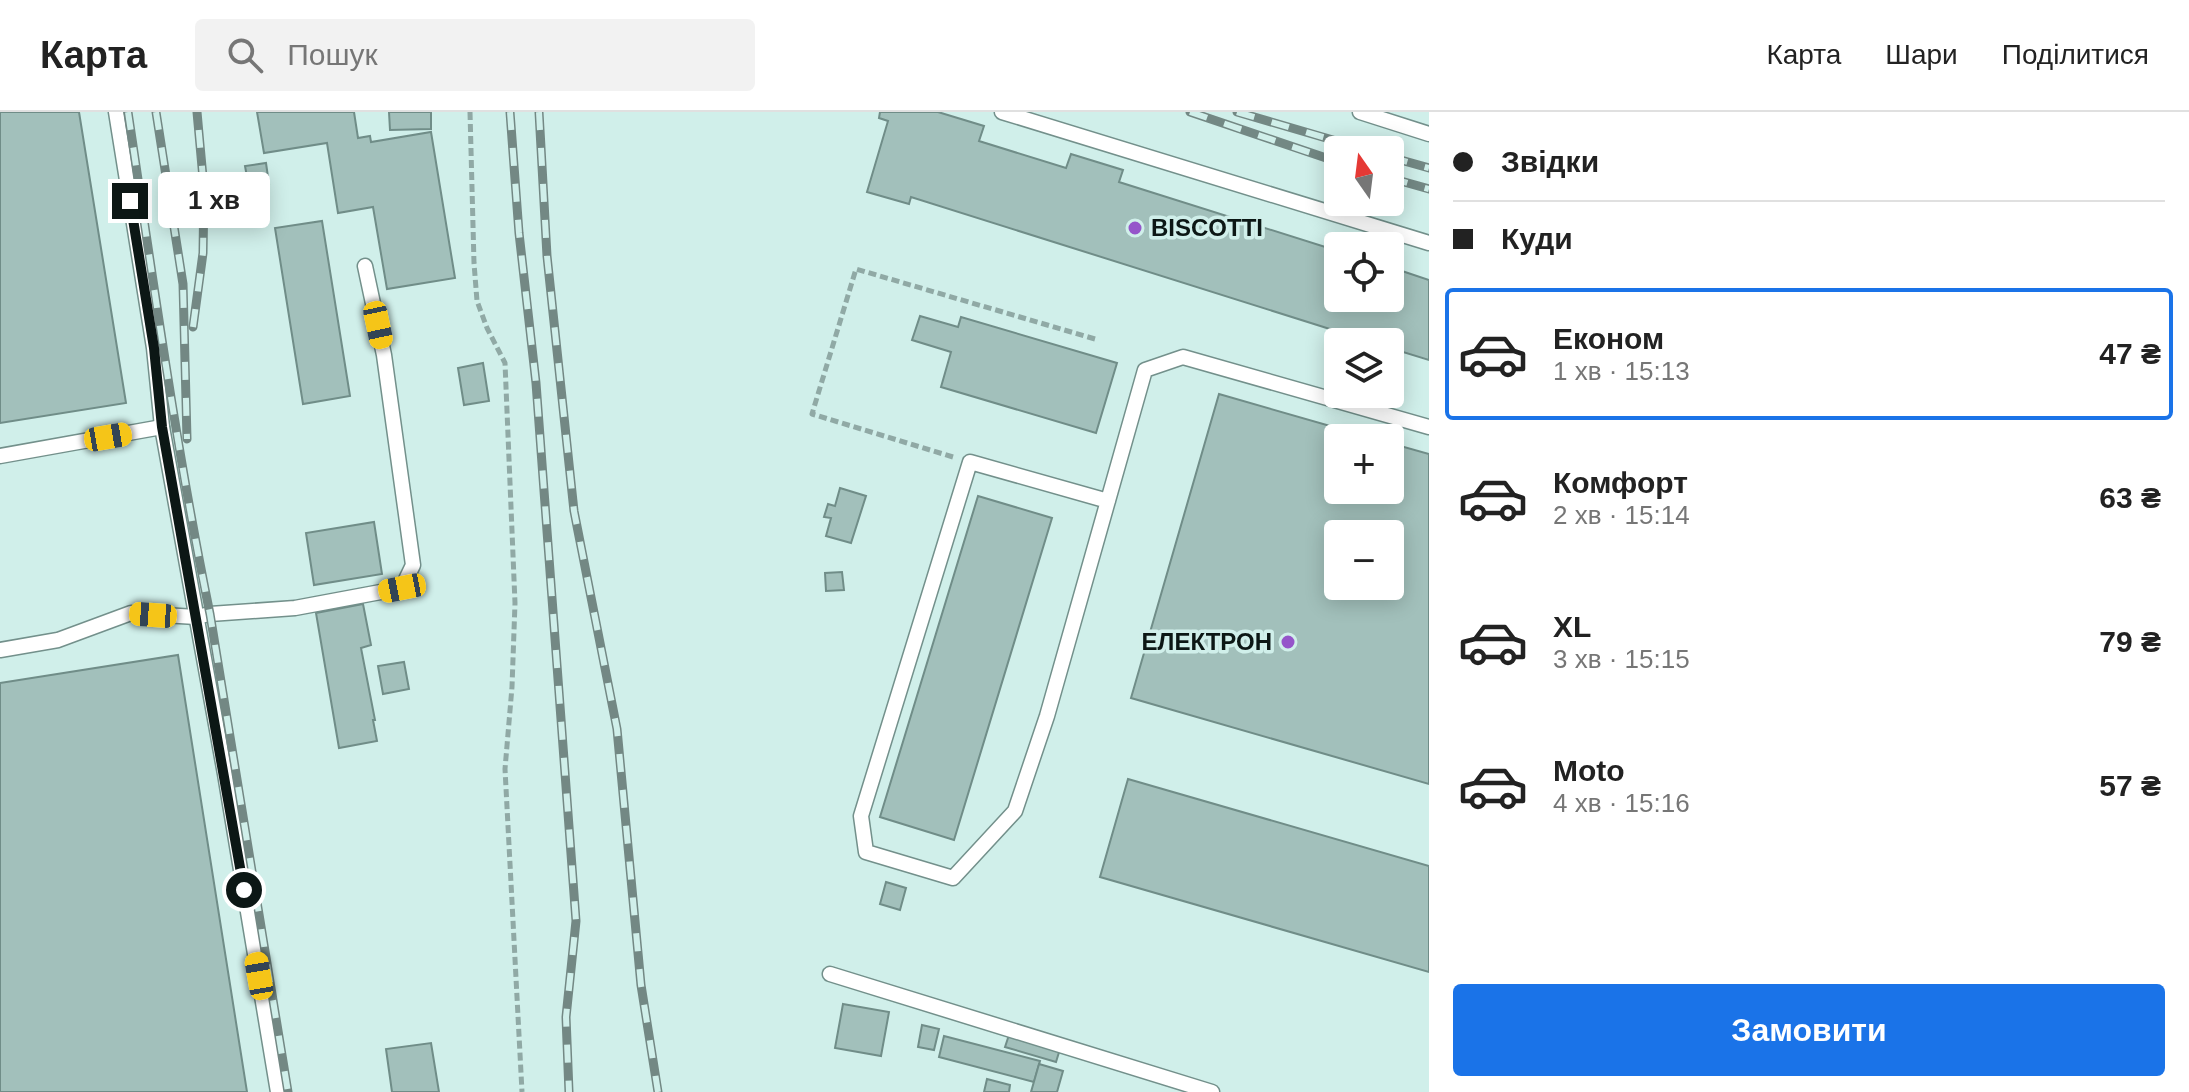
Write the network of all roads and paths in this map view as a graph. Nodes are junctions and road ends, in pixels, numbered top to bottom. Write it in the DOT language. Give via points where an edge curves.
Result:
graph roads {
  1 [pos="116,112"];
  2 [pos="470,112"];
  3 [pos="1002,112"];
  4 [pos="1360,112"];
  5 [pos="1429,134"];
  6 [pos="1429,243"];
  7 [pos="365,266"];
  8 [pos="1095,339"];
  9 [pos="162,427"];
  10 [pos="1429,427"];
  11 [pos="0,456"];
  12 [pos="970,462"];
  13 [pos="1108,501"];
  14 [pos="196,617"];
  15 [pos="0,650"];
  16 [pos="830,974"];
  17 [pos="278,1092"];
  18 [pos="522,1092"];
  19 [pos="1212,1092"];
  1 -- 9 [label="lane"];
  2 -- 18 [label="path" via="477,301 505,363 515,603 505,769"];
  3 -- 6 [label="lane"];
  4 -- 5 [label="lane"];
  7 -- 14 [label="lane" via="384,355 413,565 402,588 295,608"];
  8 -- 12 [label="path" via="856,269 812,414"];
  9 -- 11 [label="lane"];
  9 -- 14 [label="lane"];
  10 -- 13 [label="lane" via="1183,357 1145,370"];
  12 -- 13 [label="lane"];
  12 -- 13 [label="lane" via="861,816 866,852 953,878 1015,811"];
  14 -- 15 [label="lane" via="131,613 58,640"];
  14 -- 17 [label="lane"];
  16 -- 19 [label="lane"];
}
